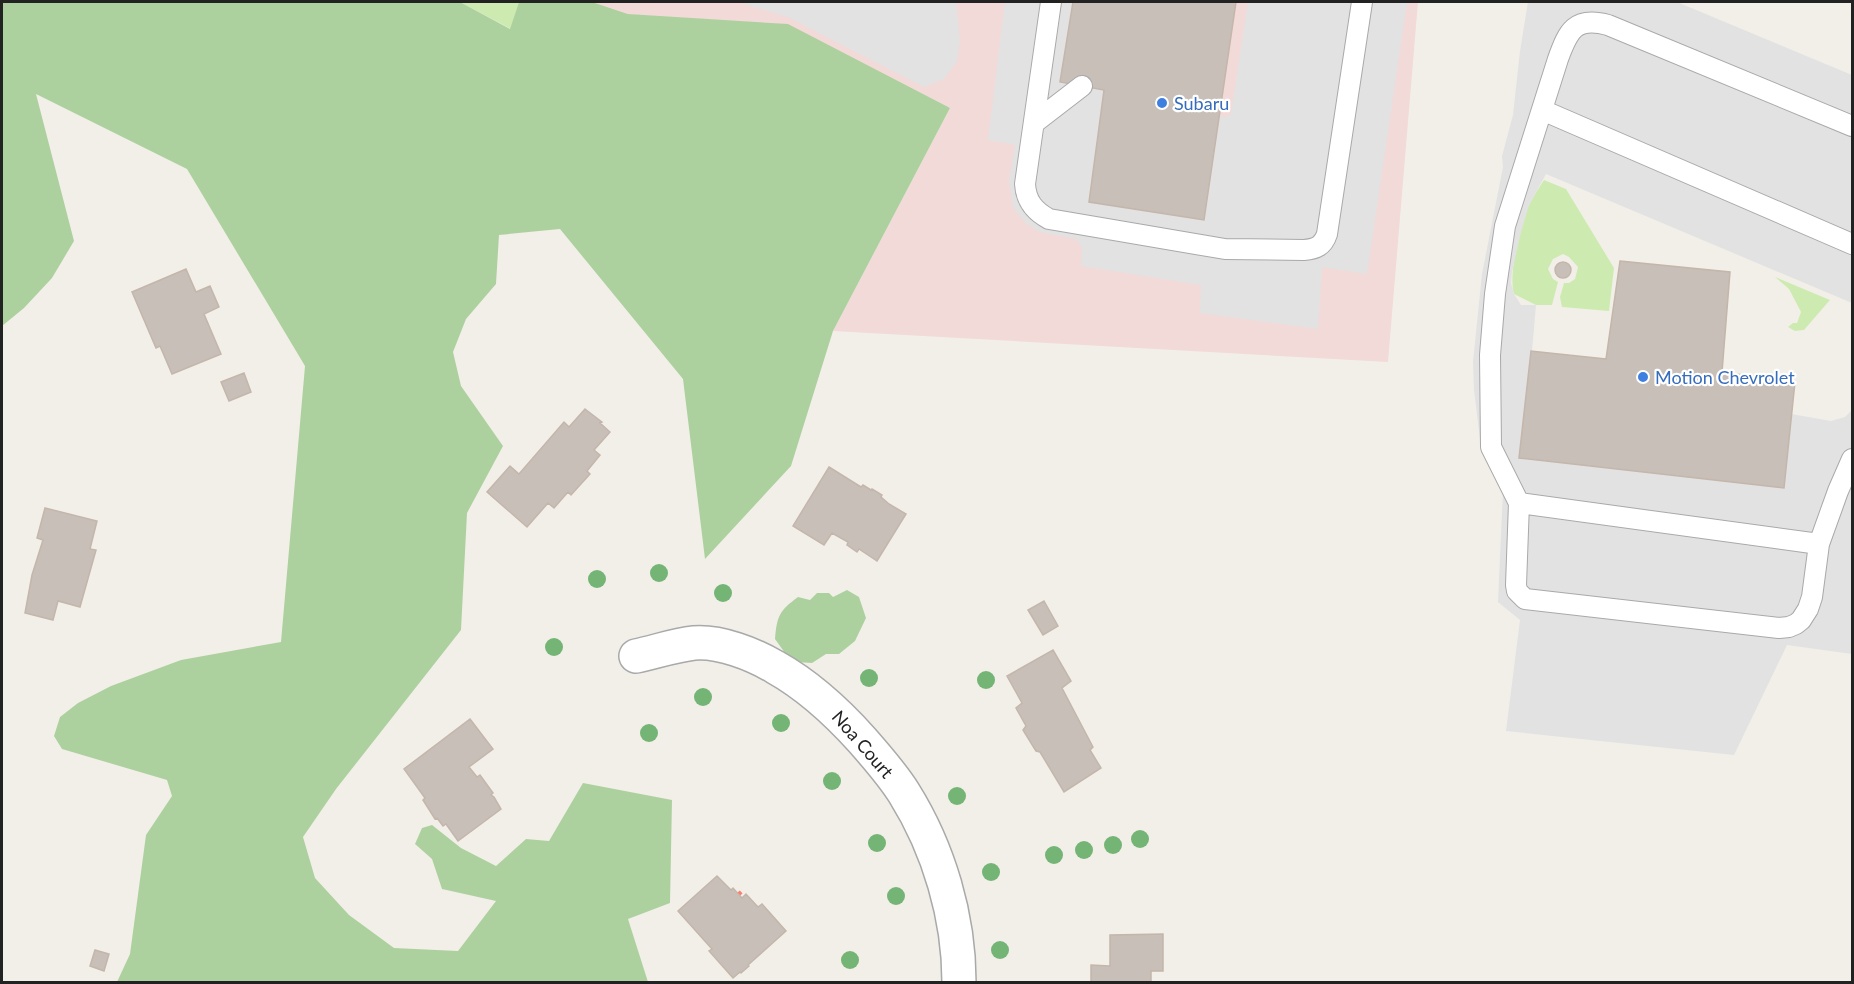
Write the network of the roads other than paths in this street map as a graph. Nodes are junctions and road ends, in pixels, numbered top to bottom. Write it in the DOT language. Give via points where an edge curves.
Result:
graph roads {
  1 [pos="1051,2"];
  2 [pos="1362,2"];
  3 [pos="1082,86"];
  4 [pos="1542,110"];
  5 [pos="1034,123"];
  6 [pos="1852,126"];
  7 [pos="1852,244"];
  8 [pos="1852,459"];
  9 [pos="1519,503"];
  10 [pos="1819,544"];
  11 [pos="636,656"];
  12 [pos="959,982"];
  1 -- 5 [label="lane"];
  2 -- 5 [label="lane" via="1327,234 1316,248 1225,249 1049,219 1035,210 1027,197 1025,184"];
  3 -- 5 [label="lane"];
  4 -- 6 [label="lane" via="1568,35 1579,23 1593,22"];
  4 -- 7 [label="lane"];
  4 -- 9 [label="lane" via="1505,226 1490,355 1491,447"];
  8 -- 10 [label="lane"];
  9 -- 10 [label="lane"];
  9 -- 10 [label="lane" via="1516,585 1520,595 1530,600 1789,627 1801,620 1812,597"];
  11 -- 12 [label="street, Noa Court" via="694,643 747,653 790,675 845,721 903,792 928,840 954,919"];
}
